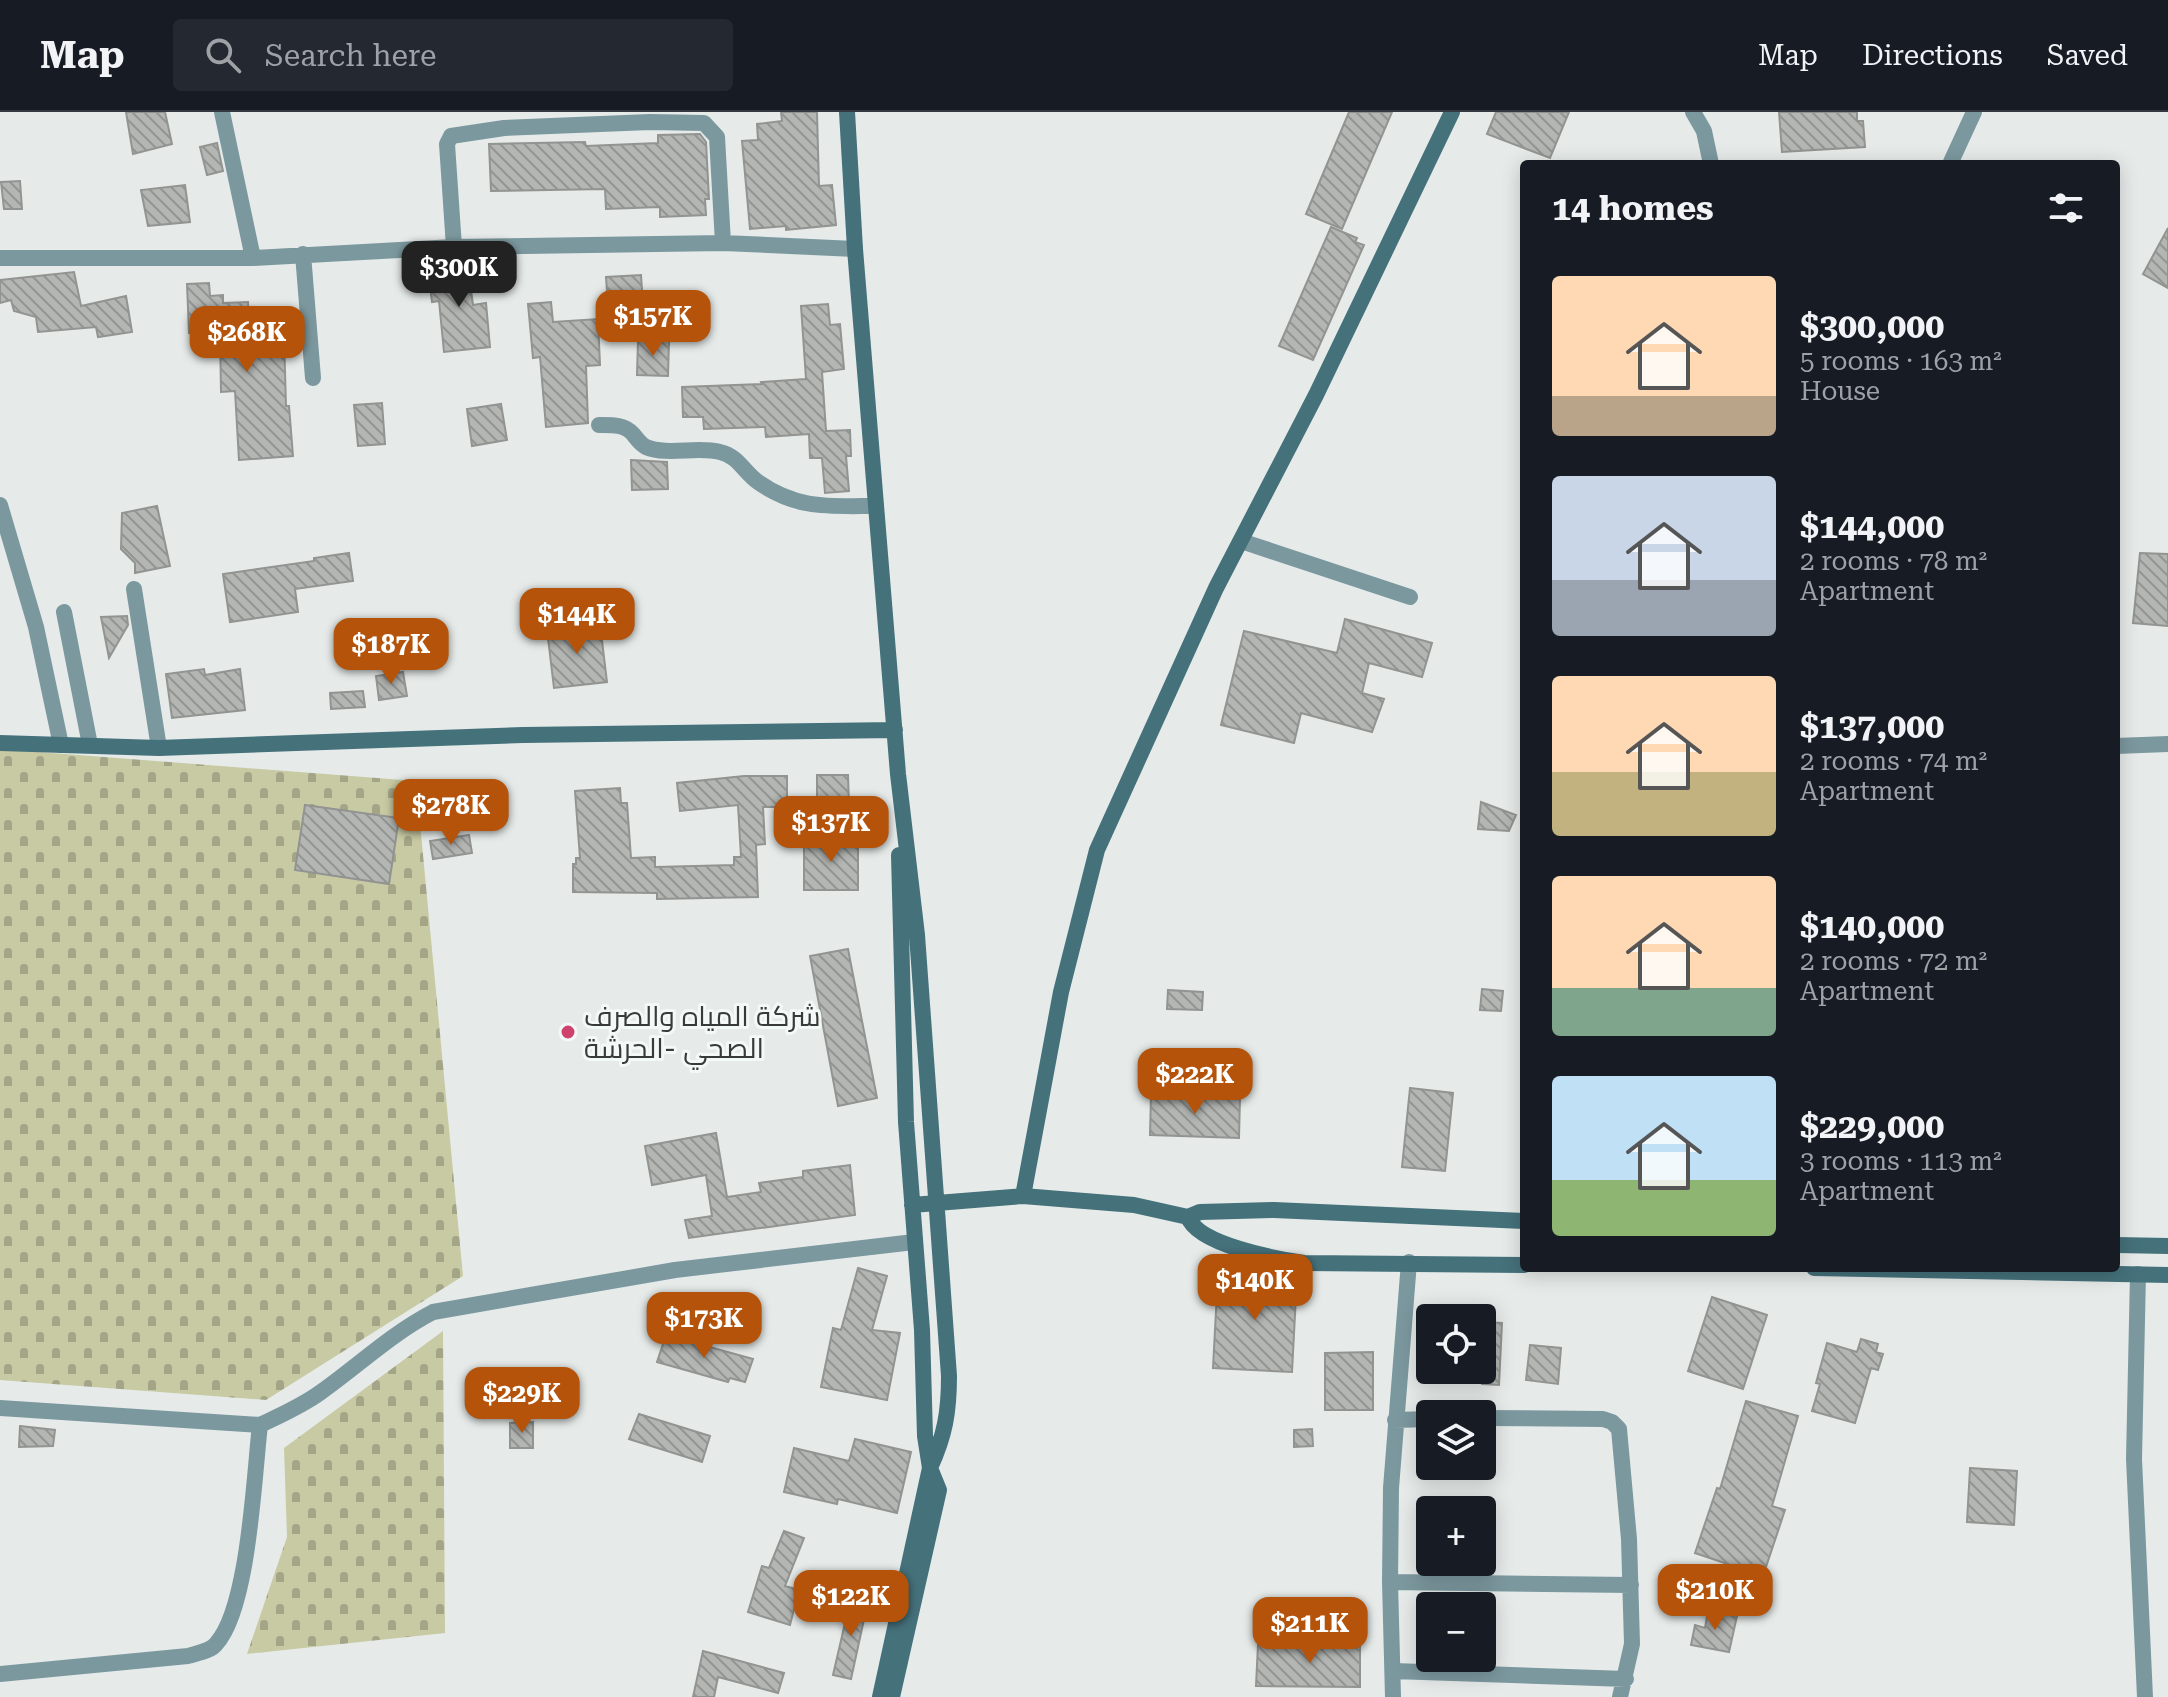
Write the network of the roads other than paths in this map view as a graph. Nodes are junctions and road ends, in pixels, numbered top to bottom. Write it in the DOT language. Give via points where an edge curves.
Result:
graph roads {
  1 [pos="222,112"];
  2 [pos="847,112"];
  3 [pos="1452,112"];
  4 [pos="1693,112"];
  5 [pos="1974,112"];
  6 [pos="1710,160"];
  7 [pos="1952,160"];
  8 [pos="723,243"];
  9 [pos="454,247"];
  10 [pos="855,249"];
  11 [pos="303,254"];
  12 [pos="0,258"];
  13 [pos="253,258"];
  14 [pos="313,378"];
  15 [pos="599,425"];
  16 [pos="0,505"];
  17 [pos="876,506"];
  18 [pos="1241,541"];
  19 [pos="134,589"];
  20 [pos="1410,597"];
  21 [pos="64,612"];
  22 [pos="895,730"];
  23 [pos="0,743"];
  24 [pos="2168,744"];
  25 [pos="61,745"];
  26 [pos="90,745"];
  27 [pos="2120,746"];
  28 [pos="159,748"];
  29 [pos="898,774"];
  30 [pos="1023,1196"];
  31 [pos="936,1202"];
  32 [pos="912,1205"];
  33 [pos="1188,1217"];
  34 [pos="1520,1221"];
  35 [pos="914,1242"];
  36 [pos="2120,1245"];
  37 [pos="2168,1246"];
  38 [pos="1409,1262"];
  39 [pos="1520,1265"];
  40 [pos="2030,1272"];
  41 [pos="2138,1274"];
  42 [pos="2168,1275"];
  43 [pos="0,1408"];
  44 [pos="1496,1418"];
  45 [pos="1416,1419"];
  46 [pos="1395,1420"];
  47 [pos="260,1425"];
  48 [pos="930,1468"];
  49 [pos="1390,1582"];
  50 [pos="1631,1585"];
  51 [pos="1393,1671"];
  52 [pos="0,1674"];
  53 [pos="1626,1679"];
  54 [pos="880,1697"];
  55 [pos="892,1697"];
  56 [pos="1393,1697"];
  57 [pos="1620,1697"];
  58 [pos="2145,1697"];
  1 -- 13 [label="street"];
  2 -- 10 [label="street"];
  3 -- 18 [label="street"];
  4 -- 6 [label="street"];
  5 -- 7 [label="street"];
  8 -- 9 [label="street"];
  8 -- 9 [label="street" via="717,137 704,123 650,122 504,128 451,136 447,144"];
  8 -- 10 [label="street"];
  9 -- 11 [label="street"];
  10 -- 17 [label="street"];
  11 -- 13 [label="street"];
  11 -- 14 [label="street"];
  12 -- 13 [label="street"];
  15 -- 17 [label="street" via="626,428 650,448 728,454 785,499"];
  16 -- 25 [label="street" via="36,627"];
  17 -- 22 [label="street"];
  18 -- 20 [label="street"];
  18 -- 30 [label="street" via="1097,850 1061,992"];
  19 -- 28 [label="street"];
  21 -- 26 [label="street"];
  22 -- 28 [label="street" via="523,735"];
  22 -- 29 [label="street"];
  23 -- 25 [label="street"];
  24 -- 27 [label="street"];
  25 -- 26 [label="street"];
  26 -- 28 [label="street"];
  29 -- 31 [label="street" via="917,935"];
  29 -- 32 [label="street"];
  30 -- 31 [label="street"];
  30 -- 33 [label="street" via="1134,1205"];
  31 -- 32 [label="street"];
  31 -- 48 [label="street" via="949,1393 944,1437"];
  32 -- 35 [label="street"];
  33 -- 34 [label="street" via="1200,1212 1274,1210"];
  33 -- 38 [label="street" via="1213,1238 1275,1258 1304,1263"];
  35 -- 47 [label="street" via="675,1270 433,1312 404,1327 321,1392"];
  35 -- 48 [label="street"];
  36 -- 37 [label="street"];
  38 -- 39 [label="street"];
  38 -- 46 [label="street"];
  40 -- 41 [label="street"];
  41 -- 42 [label="street"];
  41 -- 58 [label="street" via="2134,1459"];
  43 -- 47 [label="street"];
  44 -- 50 [label="street" via="1603,1419 1619,1429"];
  45 -- 46 [label="street"];
  46 -- 49 [label="street"];
  47 -- 52 [label="street" via="238,1594 215,1646 188,1656"];
  48 -- 54 [label="street"];
  48 -- 55 [label="street" via="939,1490"];
  49 -- 50 [label="street"];
  49 -- 51 [label="street"];
  50 -- 53 [label="street" via="1632,1644"];
  51 -- 53 [label="street"];
  51 -- 56 [label="street"];
  53 -- 57 [label="street"];
}
